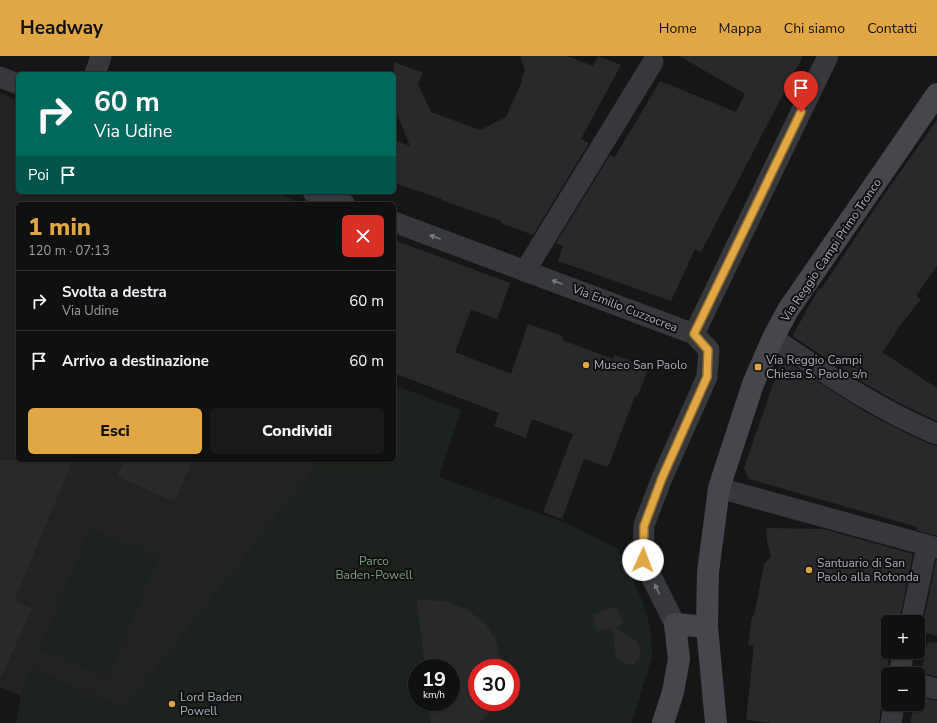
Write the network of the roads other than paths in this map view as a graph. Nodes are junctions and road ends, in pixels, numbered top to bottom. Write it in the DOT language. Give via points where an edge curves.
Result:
graph roads {
  1 [pos="101,56"];
  2 [pos="828,56"];
  3 [pos="653,62"];
  4 [pos="96,72"];
  5 [pos="0,77"];
  6 [pos="16,83"];
  7 [pos="937,94"];
  8 [pos="318,194"];
  9 [pos="340,202"];
  10 [pos="396,223"];
  11 [pos="525,271"];
  12 [pos="694,334"];
  13 [pos="773,338"];
  14 [pos="937,434"];
  15 [pos="719,488"];
  16 [pos="932,547"];
  17 [pos="913,615"];
  18 [pos="675,624"];
  19 [pos="707,627"];
  20 [pos="925,686"];
  21 [pos="937,689"];
  22 [pos="893,711"];
  23 [pos="663,723"];
  24 [pos="716,723"];
  25 [pos="891,723"];
  1 -- 4 [label="street"];
  2 -- 12 [label="street"];
  3 -- 11 [label="street"];
  5 -- 6 [label="street"];
  7 -- 13 [label="street, Via Reggio Campi Primo Tronco" via="788,310"];
  8 -- 9 [label="street"];
  11 -- 10 [label="street, Via Emilio Cuzzocrea, one-way"];
  12 -- 11 [label="street, Via Emilio Cuzzocrea, one-way"];
  18 -- 12 [label="street, Via Emilio Cuzzocrea, one-way" via="643,560 644,526 662,478 707,377 708,350"];
  13 -- 14 [label="street" via="847,387 908,422"];
  13 -- 15 [label="street, Via Reggio Campi Primo Tronco" via="753,384"];
  15 -- 16 [label="street"];
  15 -- 19 [label="street, Via Reggio Campi Primo Tronco" via="708,572"];
  16 -- 17 [label="street"];
  18 -- 19 [label="street"];
  18 -- 23 [label="street" via="679,659 673,692"];
  19 -- 24 [label="street, Via Reggio Campi Primo Tronco"];
  20 -- 21 [label="street"];
  22 -- 25 [label="street"];
}
